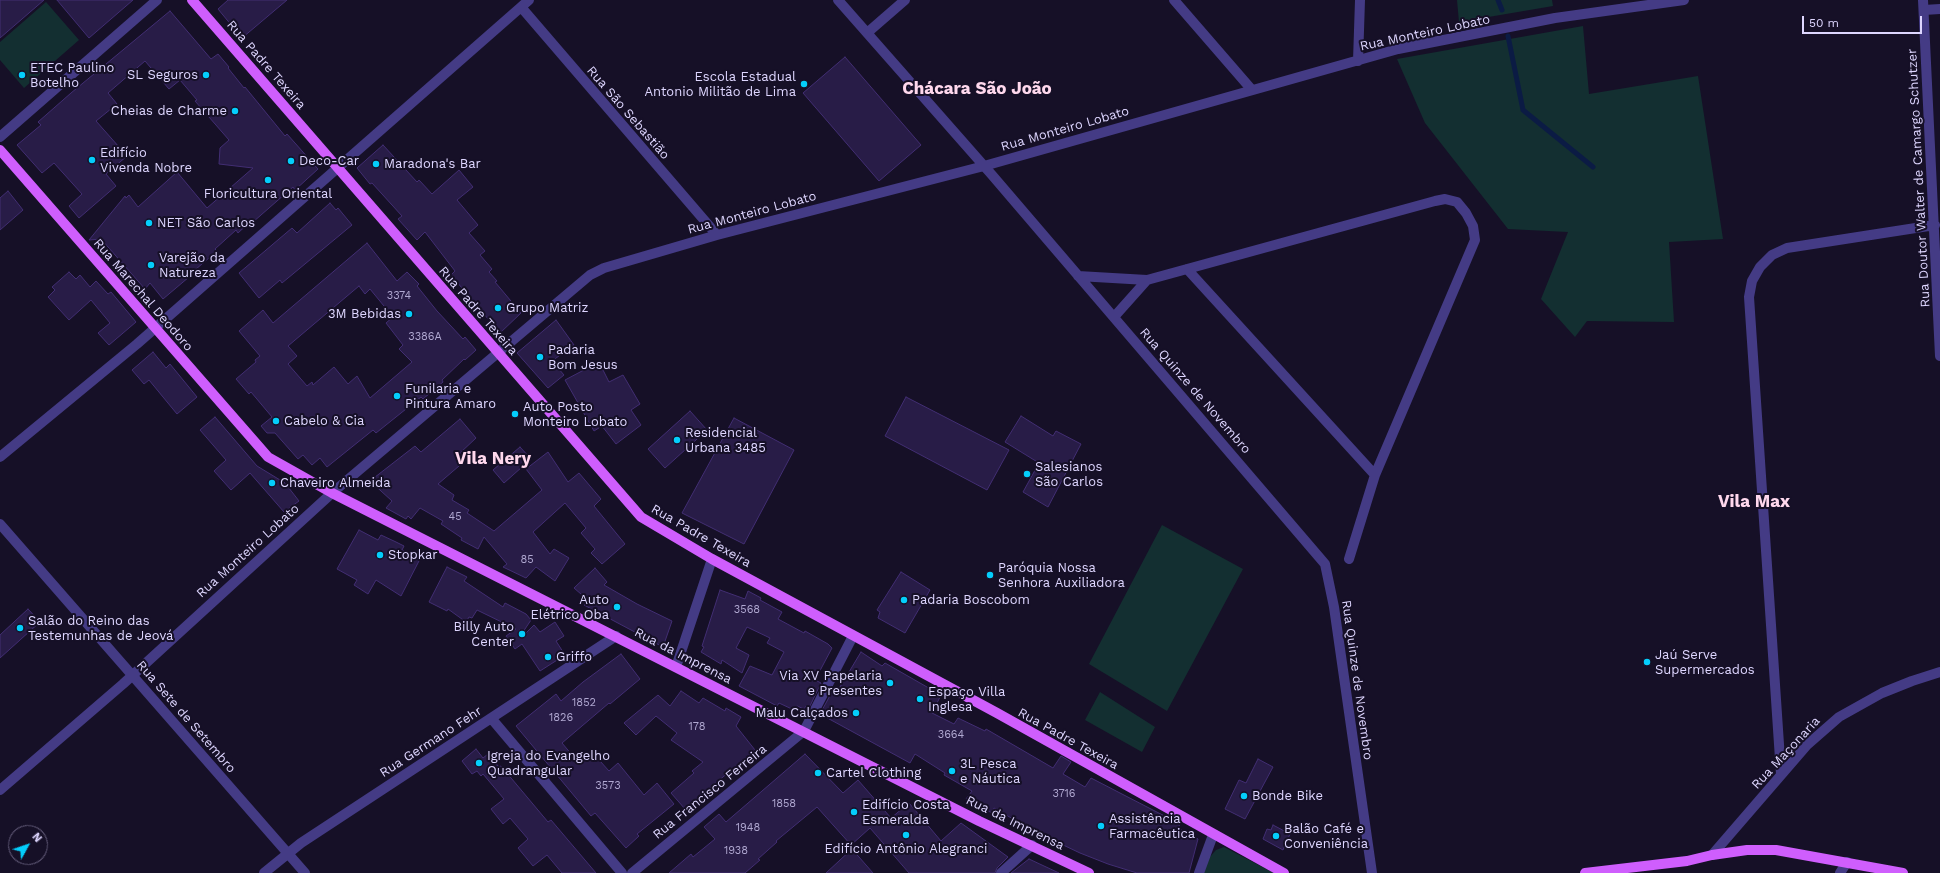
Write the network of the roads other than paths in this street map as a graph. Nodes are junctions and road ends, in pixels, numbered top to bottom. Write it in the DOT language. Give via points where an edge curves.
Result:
graph roads {
  1 [pos="157,0"];
  2 [pos="192,0"];
  3 [pos="529,0"];
  4 [pos="838,0"];
  5 [pos="905,0"];
  6 [pos="1174,0"];
  7 [pos="1360,0"];
  8 [pos="1684,0"];
  9 [pos="1923,5"];
  10 [pos="520,8"];
  11 [pos="1940,9"];
  12 [pos="867,33"];
  13 [pos="1358,61"];
  14 [pos="1252,90"];
  15 [pos="1935,130"];
  16 [pos="0,137"];
  17 [pos="0,150"];
  18 [pos="338,166"];
  19 [pos="984,166"];
  20 [pos="1935,225"];
  21 [pos="717,235"];
  22 [pos="1938,237"];
  23 [pos="1187,269"];
  24 [pos="1078,276"];
  25 [pos="1147,280"];
  26 [pos="1114,317"];
  27 [pos="154,328"];
  28 [pos="498,353"];
  29 [pos="1940,356"];
  30 [pos="0,457"];
  31 [pos="268,457"];
  32 [pos="1375,475"];
  33 [pos="332,493"];
  34 [pos="0,524"];
  35 [pos="712,558"];
  36 [pos="1349,559"];
  37 [pos="616,636"];
  38 [pos="853,636"];
  39 [pos="676,667"];
  40 [pos="1940,672"];
  41 [pos="133,674"];
  42 [pos="491,718"];
  43 [pos="804,731"];
  44 [pos="1781,774"];
  45 [pos="0,790"];
  46 [pos="1213,835"];
  47 [pos="1032,845"];
  48 [pos="287,854"];
  49 [pos="1712,855"];
  50 [pos="1847,862"];
  51 [pos="264,873"];
  52 [pos="305,873"];
  53 [pos="622,873"];
  54 [pos="632,873"];
  55 [pos="1001,873"];
  56 [pos="1089,873"];
  57 [pos="1199,873"];
  58 [pos="1284,873"];
  59 [pos="1372,873"];
  60 [pos="1586,873"];
  61 [pos="1840,873"];
  62 [pos="1903,873"];
  1 -- 16 [label="street"];
  2 -- 18 [label="main road, Rua Padre Texeira"];
  3 -- 10 [label="street"];
  4 -- 12 [label="street, Rua Quinze de Novembro"];
  5 -- 12 [label="street"];
  6 -- 14 [label="street"];
  7 -- 13 [label="street"];
  8 -- 13 [label="street, Rua Monteiro Lobato" via="1555,18 1398,49"];
  9 -- 11 [label="street"];
  9 -- 15 [label="street, Rua Doutor Walter de Camargo Schutzer"];
  10 -- 18 [label="street"];
  10 -- 21 [label="street, Rua São Sebastião"];
  12 -- 19 [label="street, Rua Quinze de Novembro"];
  13 -- 14 [label="street, Rua Monteiro Lobato"];
  14 -- 19 [label="street, Rua Monteiro Lobato"];
  15 -- 20 [label="street, Rua Doutor Walter de Camargo Schutzer"];
  17 -- 27 [label="main road, Rua Marechal Deodoro"];
  18 -- 27 [label="street"];
  18 -- 28 [label="main road, Rua Padre Texeira"];
  19 -- 21 [label="street, Rua Monteiro Lobato"];
  19 -- 24 [label="street, Rua Quinze de Novembro"];
  20 -- 22 [label="street, Rua Doutor Walter de Camargo Schutzer"];
  20 -- 44 [label="street" via="1787,248 1772,255 1760,267 1752,281 1749,297"];
  21 -- 28 [label="street, Rua Monteiro Lobato" via="604,268 590,275"];
  22 -- 29 [label="street, Rua Doutor Walter de Camargo Schutzer"];
  23 -- 25 [label="street"];
  23 -- 32 [label="street"];
  23 -- 32 [label="street" via="1434,201 1445,199 1457,202 1473,226 1475,240"];
  24 -- 25 [label="street"];
  24 -- 26 [label="street, Rua Quinze de Novembro"];
  25 -- 26 [label="street"];
  26 -- 59 [label="street, Rua Quinze de Novembro" via="1325,564 1334,607"];
  27 -- 30 [label="street"];
  27 -- 31 [label="main road, Rua Marechal Deodoro"];
  28 -- 33 [label="street, Rua Monteiro Lobato"];
  28 -- 35 [label="main road, Rua Padre Texeira" via="641,518"];
  31 -- 33 [label="main road, Rua da Imprensa"];
  32 -- 36 [label="street"];
  33 -- 37 [label="main road, Rua da Imprensa"];
  33 -- 41 [label="street, Rua Monteiro Lobato"];
  34 -- 41 [label="street, Rua Sete de Setembro"];
  35 -- 38 [label="main road, Rua Padre Texeira"];
  35 -- 39 [label="street"];
  37 -- 39 [label="main road, Rua da Imprensa"];
  37 -- 42 [label="street, Rua Germano Fehr"];
  38 -- 43 [label="street"];
  38 -- 46 [label="main road, Rua Padre Texeira" via="997,713"];
  39 -- 43 [label="main road, Rua da Imprensa"];
  40 -- 44 [label="street, Rua Maçonaria" via="1882,693 1839,717 1807,745"];
  41 -- 45 [label="street, Rua Monteiro Lobato"];
  41 -- 48 [label="street, Rua Sete de Setembro"];
  42 -- 48 [label="street, Rua Germano Fehr"];
  42 -- 53 [label="street"];
  43 -- 47 [label="main road, Rua da Imprensa" via="979,821"];
  43 -- 54 [label="street, Rua Francisco Ferreira"];
  44 -- 49 [label="street, Rua Maçonaria"];
  46 -- 57 [label="street"];
  46 -- 58 [label="main road, Rua Padre Texeira"];
  47 -- 55 [label="street"];
  47 -- 56 [label="main road, Rua da Imprensa"];
  48 -- 51 [label="street, Rua Germano Fehr"];
  48 -- 52 [label="street, Rua Sete de Setembro"];
  49 -- 50 [label="main road" via="1747,850 1776,850"];
  49 -- 60 [label="main road" via="1687,861"];
  50 -- 61 [label="street"];
  50 -- 62 [label="main road"];
}
